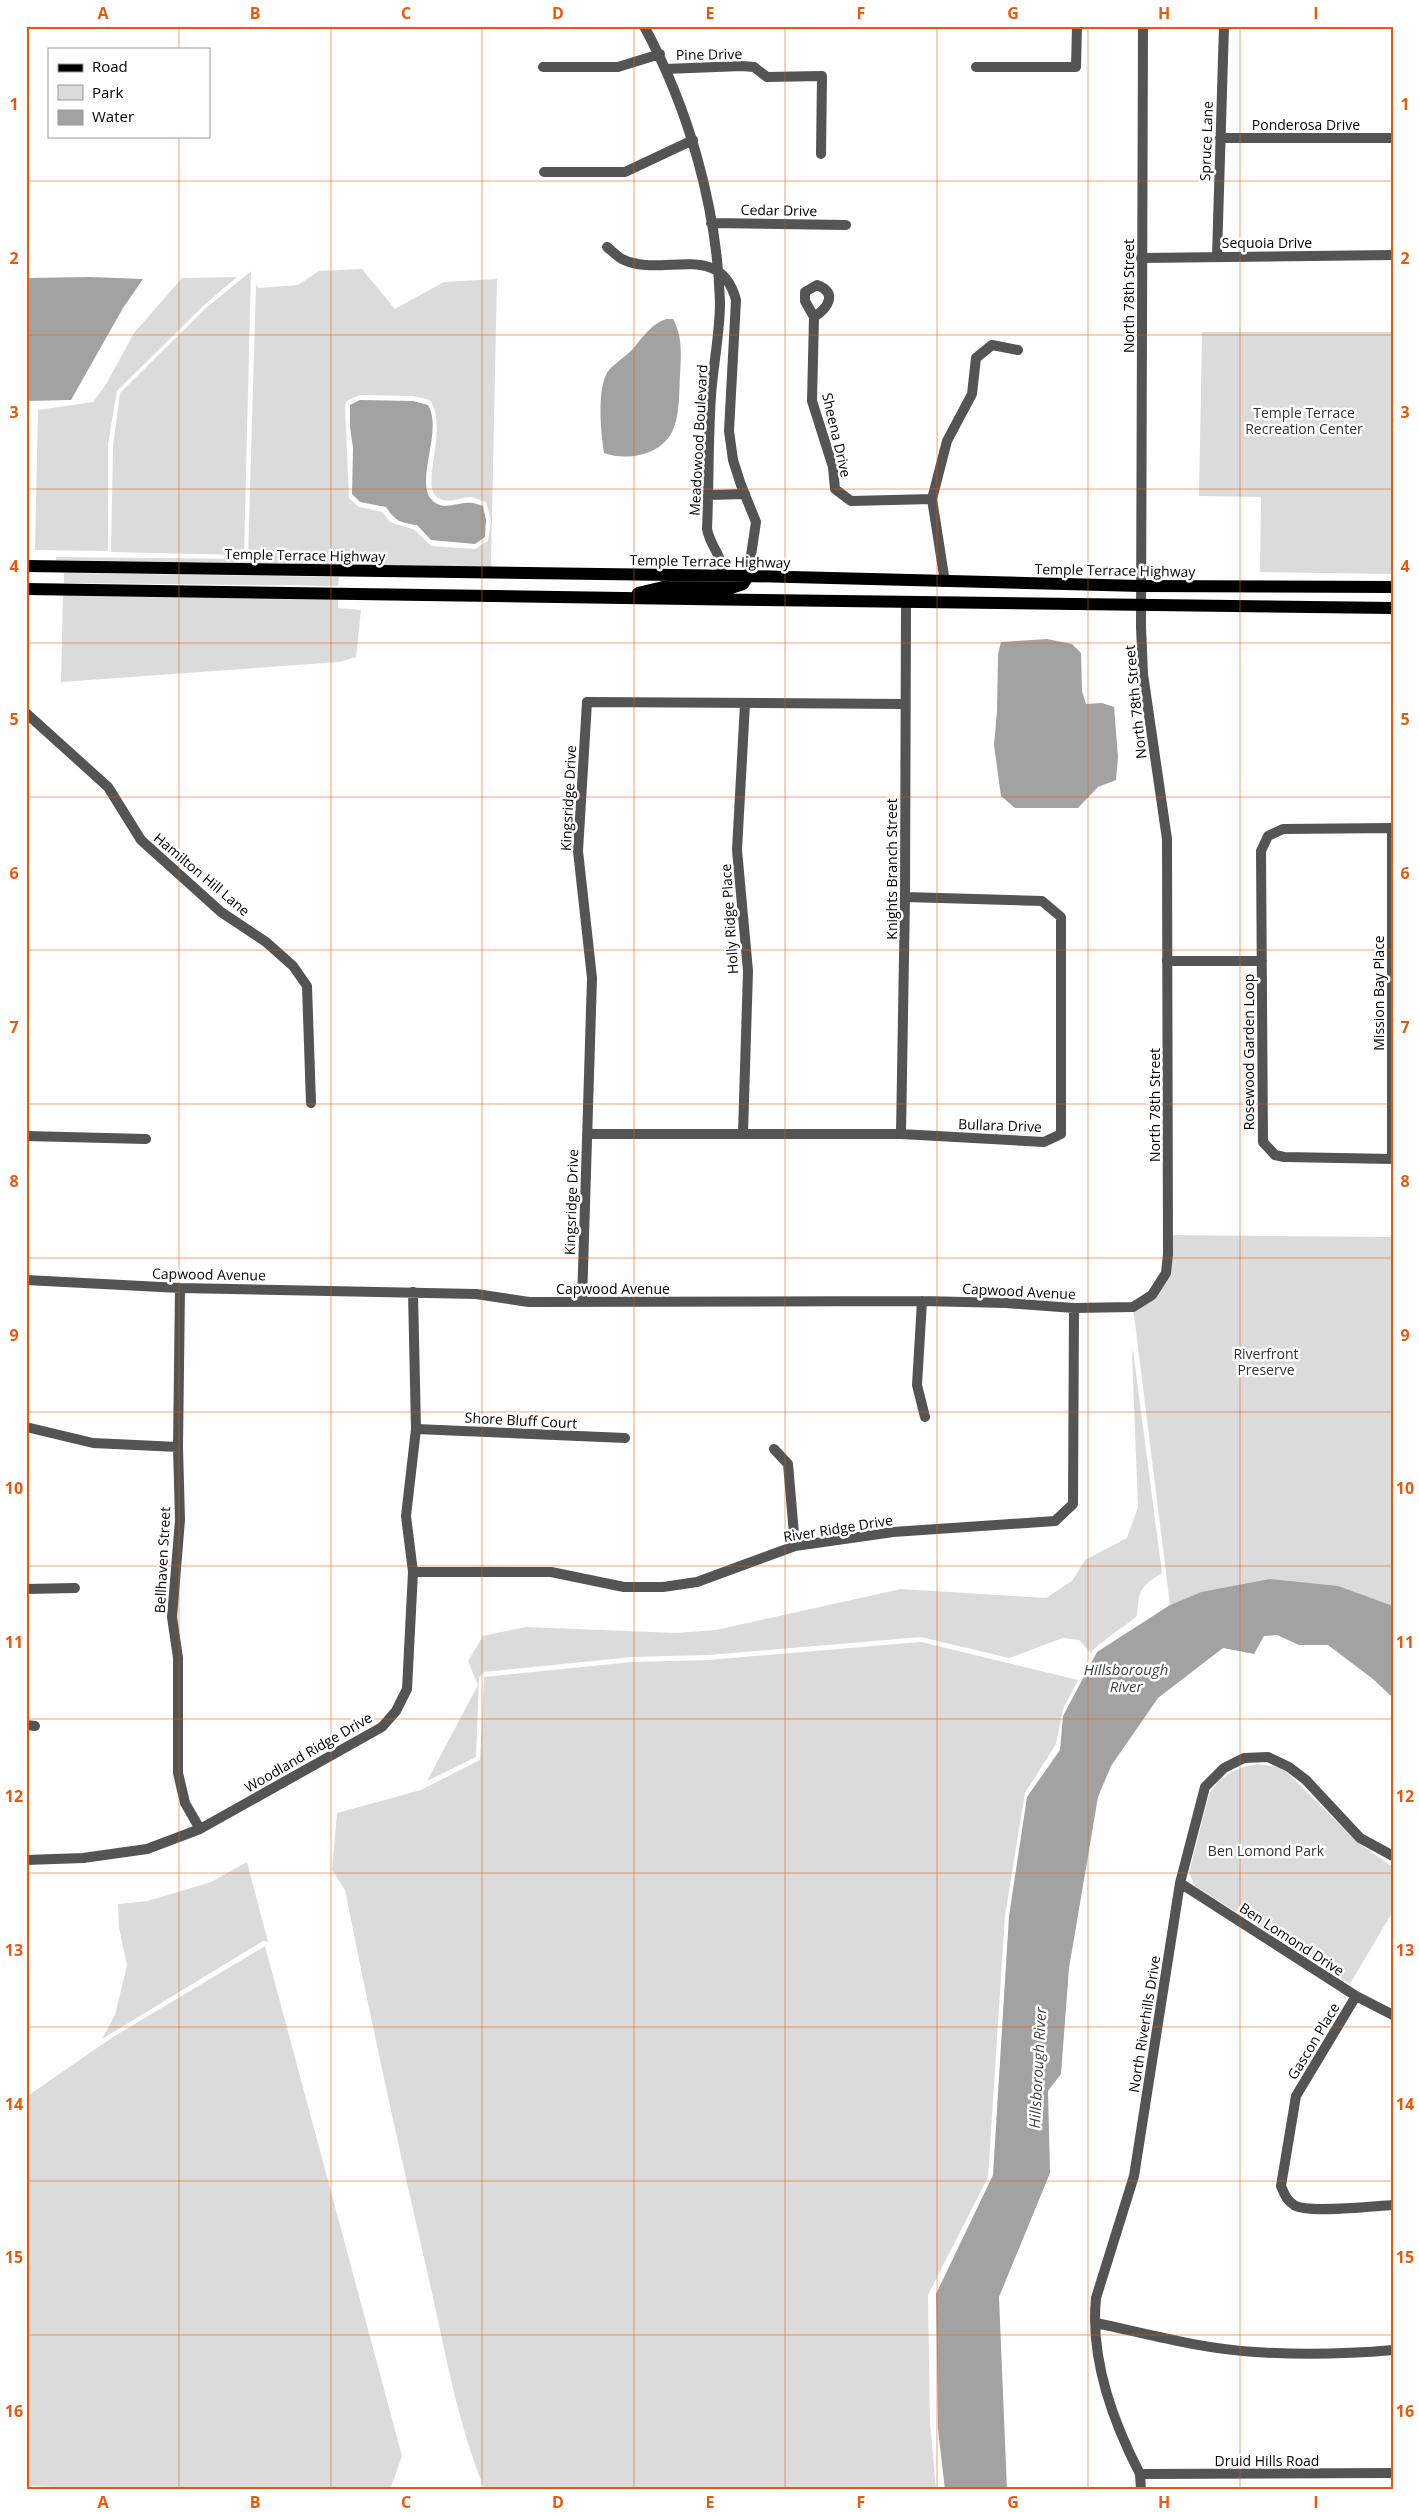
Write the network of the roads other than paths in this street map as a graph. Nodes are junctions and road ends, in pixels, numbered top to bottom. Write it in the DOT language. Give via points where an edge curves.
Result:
graph roads {
  1 [pos="644,26"];
  2 [pos="1077,26"];
  3 [pos="1142,26"];
  4 [pos="1224,26"];
  5 [pos="660,54"];
  6 [pos="543,67"];
  7 [pos="976,67"];
  8 [pos="665,69"];
  9 [pos="1220,138"];
  10 [pos="1393,138"];
  11 [pos="693,140"];
  12 [pos="821,154"];
  13 [pos="544,172"];
  14 [pos="711,223"];
  15 [pos="846,225"];
  16 [pos="607,247"];
  17 [pos="1393,255"];
  18 [pos="1217,256"];
  19 [pos="1141,258"];
  20 [pos="717,271"];
  21 [pos="814,317"];
  22 [pos="1018,350"];
  23 [pos="745,494"];
  24 [pos="708,495"];
  25 [pos="932,500"];
  26 [pos="26,566"];
  27 [pos="58,567"];
  28 [pos="425,572"];
  29 [pos="722,576"];
  30 [pos="748,576"];
  31 [pos="906,581"];
  32 [pos="945,582"];
  33 [pos="1141,586"];
  34 [pos="1393,587"];
  35 [pos="26,589"];
  36 [pos="58,589"];
  37 [pos="426,593"];
  38 [pos="626,597"];
  39 [pos="906,604"];
  40 [pos="1141,607"];
  41 [pos="1393,608"];
  42 [pos="745,704"];
  43 [pos="904,704"];
  44 [pos="26,713"];
  45 [pos="1392,828"];
  46 [pos="905,897"];
  47 [pos="1167,960"];
  48 [pos="1262,960"];
  49 [pos="311,1103"];
  50 [pos="744,1133"];
  51 [pos="587,1134"];
  52 [pos="901,1134"];
  53 [pos="26,1136"];
  54 [pos="146,1138"];
  55 [pos="1392,1158"];
  56 [pos="1168,1254"];
  57 [pos="26,1280"];
  58 [pos="180,1288"];
  59 [pos="413,1292"];
  60 [pos="922,1300"];
  61 [pos="582,1302"];
  62 [pos="1074,1308"];
  63 [pos="925,1417"];
  64 [pos="26,1427"];
  65 [pos="416,1429"];
  66 [pos="625,1438"];
  67 [pos="178,1447"];
  68 [pos="774,1449"];
  69 [pos="795,1546"];
  70 [pos="413,1572"];
  71 [pos="75,1588"];
  72 [pos="26,1589"];
  73 [pos="200,1829"];
  74 [pos="1393,1856"];
  75 [pos="26,1860"];
  76 [pos="1180,1883"];
  77 [pos="1356,1996"];
  78 [pos="1393,2015"];
  79 [pos="1393,2204"];
  80 [pos="1096,2323"];
  81 [pos="1393,2350"];
  82 [pos="1393,2473"];
  83 [pos="1140,2474"];
  84 [pos="1142,2490"];
  1 -- 5 [label="street, Meadowood Boulevard"];
  2 -- 7 [label="street" via="1076,67"];
  3 -- 19 [label="street, North 78th Street"];
  4 -- 9 [label="street, Spruce Lane"];
  5 -- 6 [label="street" via="618,67"];
  5 -- 8 [label="street, Meadowood Boulevard"];
  8 -- 11 [label="street, Meadowood Boulevard"];
  8 -- 12 [label="street, Pine Drive" via="742,66 754,68 767,77 822,76"];
  9 -- 10 [label="street, Ponderosa Drive"];
  9 -- 18 [label="street, Spruce Lane"];
  11 -- 13 [label="street" via="625,172"];
  11 -- 14 [label="street, Meadowood Boulevard"];
  14 -- 15 [label="street, Cedar Drive"];
  14 -- 20 [label="street, Meadowood Boulevard"];
  16 -- 20 [label="street" via="622,259 639,263 701,264"];
  17 -- 18 [label="street, Sequoia Drive"];
  18 -- 19 [label="street, Sequoia Drive"];
  19 -- 33 [label="street, North 78th Street"];
  20 -- 23 [label="street" via="731,283 736,300 729,431 733,460"];
  20 -- 24 [label="street, Meadowood Boulevard" via="719,336 711,396"];
  21 -- 25 [label="street, Sheena Drive" via="812,401 833,467 835,489 851,501"];
  22 -- 25 [label="street" via="992,345 976,358 972,394 947,440"];
  23 -- 24 [label="street"];
  23 -- 30 [label="street" via="756,522"];
  24 -- 29 [label="street, Meadowood Boulevard" via="707,529 710,541 721,557"];
  25 -- 32 [label="street"];
  26 -- 27 [label="main road, Temple Terrace Highway"];
  27 -- 28 [label="main road, Temple Terrace Highway"];
  27 -- 36 [label="main road"];
  28 -- 29 [label="main road, Temple Terrace Highway"];
  28 -- 37 [label="main road"];
  29 -- 30 [label="main road, Temple Terrace Highway"];
  30 -- 31 [label="main road, Temple Terrace Highway"];
  30 -- 38 [label="main road" via="738,587 663,587"];
  31 -- 32 [label="main road, Temple Terrace Highway"];
  31 -- 39 [label="main road"];
  32 -- 33 [label="main road, Temple Terrace Highway"];
  33 -- 34 [label="main road, Temple Terrace Highway"];
  33 -- 40 [label="street, North 78th Street"];
  35 -- 36 [label="main road"];
  36 -- 37 [label="main road"];
  37 -- 38 [label="main road"];
  38 -- 39 [label="main road"];
  39 -- 40 [label="main road"];
  39 -- 43 [label="street, Knights Branch Street"];
  40 -- 41 [label="main road"];
  40 -- 47 [label="street, North 78th Street" via="1143,674 1167,839"];
  42 -- 43 [label="street, Kingsridge Drive"];
  42 -- 50 [label="street, Holly Ridge Place" via="737,850 748,971"];
  42 -- 51 [label="street, Kingsridge Drive" via="587,702 578,851 592,978"];
  43 -- 46 [label="street, Knights Branch Street"];
  44 -- 49 [label="street, Hamilton Hill Lane" via="108,787 140,840 221,912 266,942 293,966 307,986"];
  45 -- 48 [label="street, Rosewood Garden Loop" via="1275,831 1268,836 1261,851"];
  45 -- 55 [label="street, Mission Bay Place"];
  46 -- 52 [label="street, Knights Branch Street"];
  46 -- 52 [label="street, Bullara Drive" via="1042,902 1061,916 1061,1134 1044,1142"];
  47 -- 48 [label="street"];
  47 -- 56 [label="street, North 78th Street"];
  48 -- 55 [label="street, Rosewood Garden Loop" via="1263,1142 1275,1155 1284,1157"];
  50 -- 51 [label="street, Bullara Drive"];
  50 -- 52 [label="street, Bullara Drive"];
  51 -- 61 [label="street, Kingsridge Drive"];
  53 -- 54 [label="street"];
  56 -- 62 [label="street, Capwood Avenue" via="1166,1273 1152,1295 1133,1307"];
  57 -- 58 [label="street, Capwood Avenue"];
  58 -- 59 [label="street, Capwood Avenue"];
  58 -- 67 [label="street, Bellhaven Street"];
  59 -- 61 [label="street, Capwood Avenue" via="476,1294 529,1302"];
  59 -- 65 [label="street, Woodland Ridge Drive"];
  60 -- 61 [label="street, Capwood Avenue"];
  60 -- 62 [label="street, Capwood Avenue"];
  60 -- 63 [label="street" via="917,1385"];
  62 -- 69 [label="street, River Ridge Drive" via="1073,1504 1055,1521 893,1532"];
  64 -- 67 [label="street" via="93,1443"];
  65 -- 66 [label="street, Shore Bluff Court"];
  65 -- 70 [label="street, Woodland Ridge Drive" via="406,1516"];
  67 -- 73 [label="street, Bellhaven Street" via="180,1520 172,1617 178,1658 178,1773 184,1803"];
  68 -- 69 [label="street" via="788,1464"];
  69 -- 70 [label="street, River Ridge Drive" via="697,1582 663,1587 624,1587 551,1572"];
  70 -- 73 [label="street, Woodland Ridge Drive" via="407,1689 396,1711 382,1726"];
  71 -- 72 [label="street"];
  73 -- 75 [label="street, Woodland Ridge Drive" via="147,1849 83,1858"];
  74 -- 76 [label="street, North Riverhills Drive" via="1360,1838 1306,1780 1289,1767 1268,1757 1244,1758 1224,1768 1205,1787"];
  76 -- 77 [label="street, Ben Lomond Drive"];
  76 -- 80 [label="street, North Riverhills Drive" via="1134,2176 1096,2298"];
  77 -- 78 [label="street, Ben Lomond Drive"];
  77 -- 79 [label="street, Gascon Place" via="1296,2096 1281,2186 1286,2198 1295,2206 1313,2209"];
  80 -- 81 [label="street" via="1192,2344 1254,2352 1350,2354"];
  80 -- 83 [label="street, North Riverhills Drive" via="1100,2368 1124,2444"];
  82 -- 83 [label="street, Druid Hills Road"];
  83 -- 84 [label="street, North Riverhills Drive"];
}
